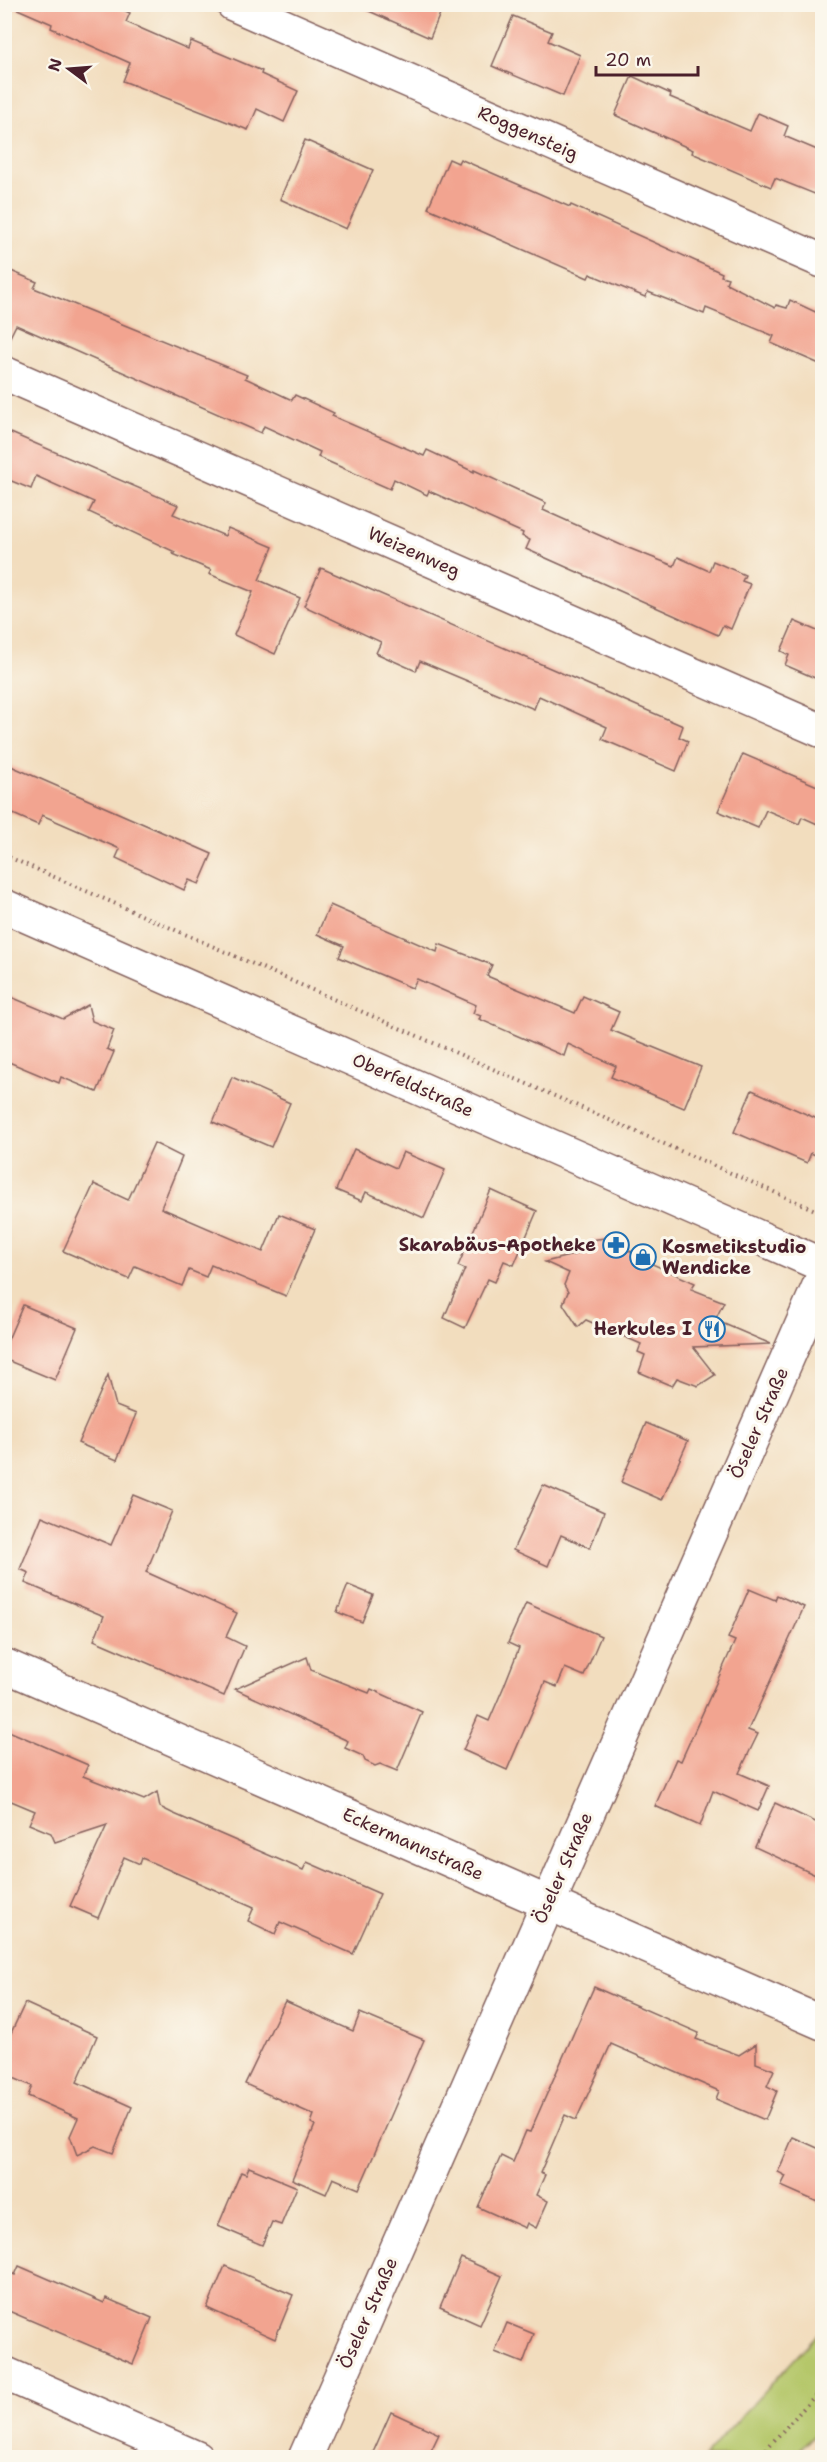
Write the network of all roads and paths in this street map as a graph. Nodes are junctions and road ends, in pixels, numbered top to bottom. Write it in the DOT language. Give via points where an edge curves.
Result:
graph roads {
  1 [pos="233,4"];
  2 [pos="822,261"];
  3 [pos="4,374"];
  4 [pos="822,731"];
  5 [pos="4,855"];
  6 [pos="4,906"];
  7 [pos="822,1214"];
  8 [pos="822,1265"];
  9 [pos="822,1279"];
  10 [pos="4,1665"];
  11 [pos="548,1903"];
  12 [pos="822,2023"];
  13 [pos="4,2373"];
  14 [pos="822,2388"];
  15 [pos="197,2457"];
  16 [pos="305,2457"];
  17 [pos="758,2457"];
  1 -- 2 [label="street, Roggensteig"];
  3 -- 4 [label="street, Weizenweg"];
  5 -- 7 [label="path"];
  6 -- 8 [label="street, Oberfeldstraße"];
  9 -- 11 [label="street, Öseler Straße"];
  10 -- 11 [label="street, Eckermannstraße"];
  11 -- 12 [label="street, Eckermannstraße"];
  11 -- 16 [label="street, Öseler Straße"];
  13 -- 15 [label="street"];
  14 -- 17 [label="path"];
}
